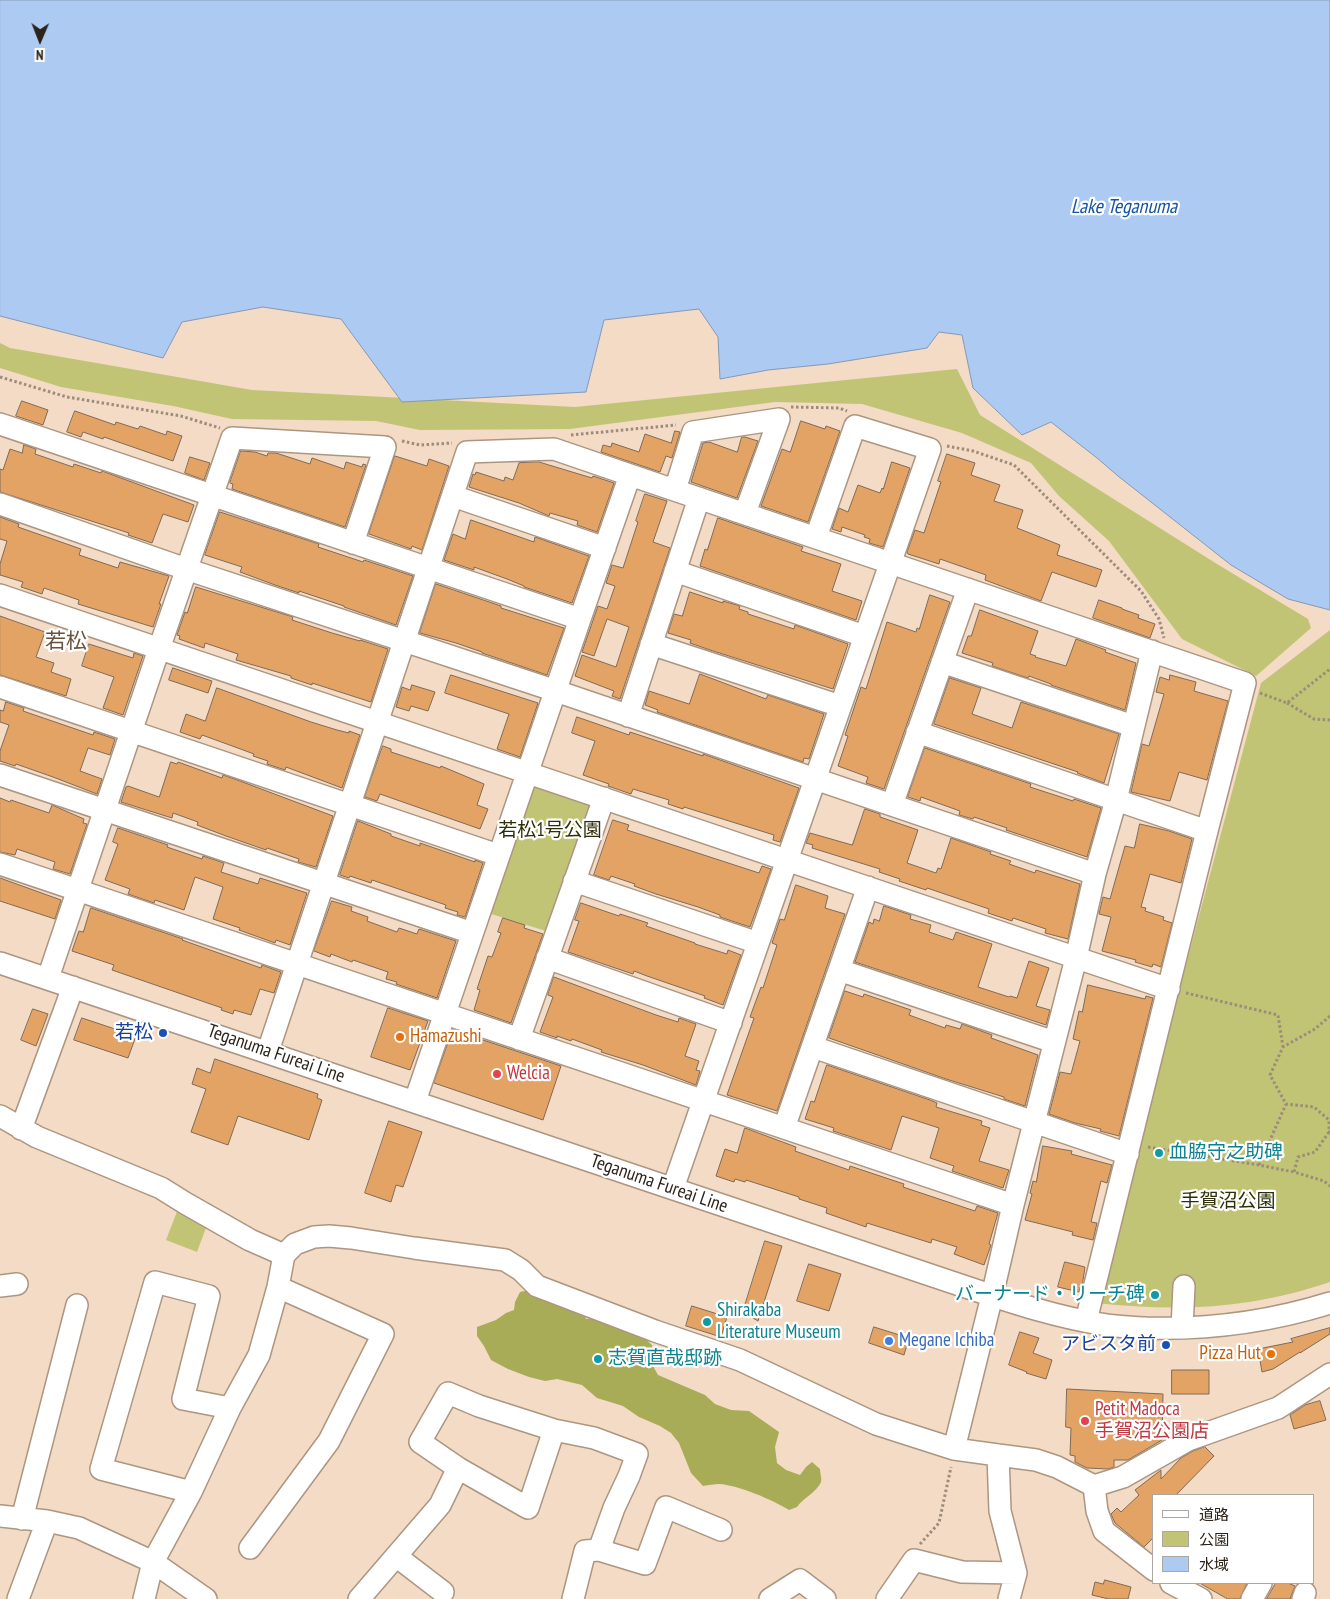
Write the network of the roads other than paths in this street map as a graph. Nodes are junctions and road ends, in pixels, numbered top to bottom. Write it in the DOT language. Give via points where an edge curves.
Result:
graph roads {
  1 [pos="0,424"];
  2 [pos="630,474"];
  3 [pos="675,490"];
  4 [pos="211,495"];
  5 [pos="453,496"];
  6 [pos="699,498"];
  7 [pos="0,504"];
  8 [pos="745,513"];
  9 [pos="816,537"];
  10 [pos="353,542"];
  11 [pos="605,548"];
  12 [pos="890,562"];
  13 [pos="429,568"];
  14 [pos="186,569"];
  15 [pos="675,571"];
  16 [pos="968,589"];
  17 [pos="0,595"];
  18 [pos="580,619"];
  19 [pos="864,636"];
  20 [pos="406,641"];
  21 [pos="651,644"];
  22 [pos="1159,647"];
  23 [pos="159,649"];
  24 [pos="942,662"];
  25 [pos="0,687"];
  26 [pos="556,691"];
  27 [pos="840,706"];
  28 [pos="628,716"];
  29 [pos="377,722"];
  30 [pos="1133,726"];
  31 [pos="132,732"];
  32 [pos="917,732"];
  33 [pos="527,772"];
  34 [pos="0,775"];
  35 [pos="815,779"];
  36 [pos="604,798"];
  37 [pos="1116,800"];
  38 [pos="349,805"];
  39 [pos="892,805"];
  40 [pos="106,809"];
  41 [pos="1207,830"];
  42 [pos="498,855"];
  43 [pos="788,861"];
  44 [pos="0,864"];
  45 [pos="1095,874"];
  46 [pos="574,881"];
  47 [pos="323,883"];
  48 [pos="868,888"];
  49 [pos="79,890"];
  50 [pos="472,933"];
  51 [pos="758,943"];
  52 [pos="548,958"];
  53 [pos="1076,958"];
  54 [pos="0,963"];
  55 [pos="296,964"];
  56 [pos="839,970"];
  57 [pos="48,978"];
  58 [pos="73,987"];
  59 [pos="1169,989"];
  60 [pos="444,1013"];
  61 [pos="731,1023"];
  62 [pos="519,1039"];
  63 [pos="1054,1042"];
  64 [pos="812,1047"];
  65 [pos="268,1051"];
  66 [pos="704,1101"];
  67 [pos="415,1102"];
  68 [pos="0,1116"];
  69 [pos="1034,1122"];
  70 [pos="784,1128"];
  71 [pos="21,1129"];
  72 [pos="1137,1155"];
  73 [pos="673,1188"];
  74 [pos="1013,1205"];
  75 [pos="284,1254"];
  76 [pos="278,1286"];
  77 [pos="1184,1286"];
  78 [pos="992,1296"];
  79 [pos="1330,1303"];
  80 [pos="77,1305"];
  81 [pos="1086,1321"];
  82 [pos="1182,1328"];
  83 [pos="1330,1374"];
  84 [pos="230,1408"];
  85 [pos="554,1430"];
  86 [pos="954,1449"];
  87 [pos="998,1455"];
  88 [pos="458,1468"];
  89 [pos="1094,1486"];
  90 [pos="191,1492"];
  91 [pos="0,1516"];
  92 [pos="22,1519"];
  93 [pos="47,1522"];
  94 [pos="721,1530"];
  95 [pos="250,1548"];
  96 [pos="598,1550"];
  97 [pos="396,1556"];
  98 [pos="153,1562"];
  99 [pos="1152,1568"];
  100 [pos="1016,1573"];
  101 [pos="1174,1584"];
  102 [pos="1260,1584"];
  103 [pos="443,1592"];
  104 [pos="1198,1592"];
  105 [pos="18,1599"];
  106 [pos="144,1599"];
  107 [pos="206,1599"];
  108 [pos="359,1599"];
  109 [pos="573,1599"];
  110 [pos="770,1599"];
  111 [pos="825,1599"];
  112 [pos="887,1599"];
  113 [pos="1009,1599"];
  114 [pos="1252,1599"];
  1 -- 4 [label="street"];
  2 -- 3 [label="street"];
  2 -- 5 [label="street" via="554,449 467,452"];
  2 -- 11 [label="street"];
  3 -- 6 [label="street"];
  3 -- 8 [label="street" via="693,432 779,419"];
  4 -- 10 [label="street"];
  4 -- 10 [label="street" via="232,438 385,447"];
  4 -- 14 [label="street"];
  5 -- 11 [label="street"];
  5 -- 13 [label="street"];
  6 -- 8 [label="street"];
  6 -- 15 [label="street"];
  7 -- 14 [label="street"];
  8 -- 9 [label="street"];
  9 -- 12 [label="street"];
  9 -- 12 [label="street" via="855,426 930,449"];
  10 -- 13 [label="street"];
  11 -- 18 [label="street"];
  12 -- 16 [label="street"];
  12 -- 19 [label="street"];
  13 -- 18 [label="street"];
  13 -- 20 [label="street"];
  14 -- 20 [label="street"];
  14 -- 23 [label="street"];
  15 -- 19 [label="street"];
  15 -- 21 [label="street"];
  16 -- 22 [label="street"];
  16 -- 24 [label="street"];
  17 -- 23 [label="street"];
  18 -- 26 [label="street"];
  19 -- 27 [label="street"];
  20 -- 26 [label="street"];
  20 -- 29 [label="street"];
  21 -- 27 [label="street"];
  21 -- 28 [label="street"];
  22 -- 30 [label="street"];
  22 -- 41 [label="street" via="1245,683"];
  23 -- 29 [label="street"];
  23 -- 31 [label="street"];
  24 -- 30 [label="street"];
  24 -- 32 [label="street"];
  25 -- 31 [label="street"];
  26 -- 28 [label="street"];
  26 -- 33 [label="street"];
  27 -- 35 [label="street"];
  28 -- 35 [label="street"];
  29 -- 33 [label="street"];
  29 -- 38 [label="street"];
  30 -- 37 [label="street"];
  31 -- 38 [label="street"];
  31 -- 40 [label="street"];
  32 -- 37 [label="street"];
  32 -- 39 [label="street"];
  33 -- 36 [label="street"];
  33 -- 42 [label="street"];
  34 -- 40 [label="street"];
  35 -- 39 [label="street"];
  35 -- 43 [label="street"];
  36 -- 43 [label="street"];
  36 -- 46 [label="street"];
  37 -- 41 [label="street"];
  37 -- 45 [label="street"];
  38 -- 42 [label="street"];
  38 -- 47 [label="street"];
  39 -- 45 [label="street"];
  40 -- 47 [label="street"];
  40 -- 49 [label="street"];
  41 -- 59 [label="street"];
  42 -- 50 [label="street"];
  43 -- 48 [label="street"];
  43 -- 51 [label="street"];
  44 -- 49 [label="street"];
  45 -- 53 [label="street"];
  46 -- 51 [label="street"];
  46 -- 52 [label="street"];
  47 -- 50 [label="street"];
  47 -- 55 [label="street"];
  48 -- 53 [label="street"];
  48 -- 56 [label="street"];
  49 -- 55 [label="street"];
  49 -- 57 [label="street"];
  50 -- 60 [label="street"];
  51 -- 61 [label="street"];
  52 -- 61 [label="street"];
  52 -- 62 [label="street"];
  53 -- 59 [label="street"];
  53 -- 63 [label="street"];
  54 -- 57 [label="street, Teganuma Fureai Line"];
  55 -- 60 [label="street"];
  55 -- 65 [label="street"];
  56 -- 63 [label="street"];
  56 -- 64 [label="street"];
  57 -- 58 [label="street, Teganuma Fureai Line"];
  58 -- 65 [label="street, Teganuma Fureai Line"];
  58 -- 71 [label="street"];
  59 -- 72 [label="street"];
  60 -- 62 [label="street"];
  60 -- 67 [label="street"];
  61 -- 66 [label="street"];
  62 -- 66 [label="street"];
  63 -- 69 [label="street"];
  64 -- 69 [label="street"];
  64 -- 70 [label="street"];
  65 -- 67 [label="street, Teganuma Fureai Line"];
  66 -- 70 [label="street"];
  66 -- 73 [label="street"];
  67 -- 73 [label="street, Teganuma Fureai Line"];
  68 -- 71 [label="street"];
  69 -- 72 [label="street"];
  69 -- 74 [label="street"];
  70 -- 74 [label="street"];
  71 -- 75 [label="street" via="161,1188 250,1240"];
  72 -- 81 [label="street"];
  73 -- 78 [label="street, Teganuma Fureai Line"];
  74 -- 78 [label="street"];
  75 -- 76 [label="street"];
  75 -- 86 [label="street" via="295,1244 329,1236 505,1260 537,1286 740,1360 876,1424"];
  76 -- 84 [label="street" via="259,1355"];
  76 -- 95 [label="street" via="383,1334 329,1442"];
  77 -- 82 [label="street"];
  78 -- 81 [label="street, Teganuma Fureai Line"];
  78 -- 86 [label="street"];
  79 -- 82 [label="street, Teganuma Fureai Line" via="1243,1324"];
  80 -- 92 [label="street"];
  81 -- 82 [label="street, Teganuma Fureai Line" via="1103,1325"];
  83 -- 89 [label="street" via="1278,1408 1188,1440 1123,1477"];
  84 -- 90 [label="street"];
  84 -- 90 [label="street" via="184,1399 210,1296 155,1282 101,1469"];
  85 -- 88 [label="street" via="528,1508"];
  85 -- 88 [label="street" via="448,1393 420,1442"];
  85 -- 96 [label="street" via="594,1438 638,1454"];
  86 -- 87 [label="street"];
  87 -- 89 [label="street" via="1036,1460"];
  87 -- 100 [label="street" via="1000,1511"];
  88 -- 97 [label="street" via="440,1505"];
  89 -- 99 [label="street" via="1104,1531"];
  90 -- 98 [label="street"];
  91 -- 92 [label="street"];
  92 -- 93 [label="street"];
  93 -- 98 [label="street" via="79,1528"];
  93 -- 105 [label="street"];
  94 -- 96 [label="street" via="666,1507 645,1564"];
  96 -- 109 [label="street" via="586,1551"];
  97 -- 103 [label="street"];
  97 -- 108 [label="street"];
  98 -- 106 [label="street"];
  98 -- 107 [label="street"];
  100 -- 112 [label="street" via="962,1572 914,1560"];
  100 -- 113 [label="street"];
  101 -- 104 [label="street"];
  102 -- 114 [label="street"];
  110 -- 111 [label="street" via="800,1580"];
}
